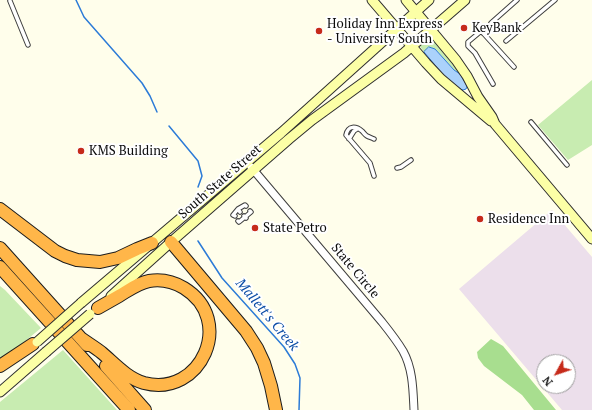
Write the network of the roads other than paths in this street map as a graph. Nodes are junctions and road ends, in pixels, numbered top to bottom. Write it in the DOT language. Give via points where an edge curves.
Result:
graph roads {
  1 [pos="372,0"];
  2 [pos="406,0"];
  3 [pos="429,0"];
  4 [pos="465,0"];
  5 [pos="518,0"];
  6 [pos="555,0"];
  7 [pos="10,1"];
  8 [pos="416,12"];
  9 [pos="491,23"];
  10 [pos="396,29"];
  11 [pos="431,29"];
  12 [pos="506,41"];
  13 [pos="28,45"];
  14 [pos="412,46"];
  15 [pos="375,48"];
  16 [pos="514,67"];
  17 [pos="441,78"];
  18 [pos="493,84"];
  19 [pos="472,85"];
  20 [pos="338,102"];
  21 [pos="531,122"];
  22 [pos="495,124"];
  23 [pos="374,139"];
  24 [pos="411,160"];
  25 [pos="247,162"];
  26 [pos="567,165"];
  27 [pos="397,168"];
  28 [pos="253,170"];
  29 [pos="374,176"];
  30 [pos="228,178"];
  31 [pos="234,186"];
  32 [pos="246,206"];
  33 [pos="0,209"];
  34 [pos="250,211"];
  35 [pos="235,216"];
  36 [pos="238,221"];
  37 [pos="592,239"];
  38 [pos="171,242"];
  39 [pos="152,243"];
  40 [pos="0,248"];
  41 [pos="0,267"];
  42 [pos="0,280"];
  43 [pos="94,311"];
  44 [pos="82,339"];
  45 [pos="35,343"];
  46 [pos="0,366"];
  47 [pos="0,373"];
  48 [pos="1,391"];
  49 [pos="124,410"];
  50 [pos="129,410"];
  51 [pos="146,410"];
  52 [pos="276,410"];
  53 [pos="414,410"];
  1 -- 10 [label="main road"];
  2 -- 8 [label="main road"];
  3 -- 8 [label="main road, South State Street"];
  4 -- 11 [label="main road, South State Street"];
  5 -- 9 [label="lane"];
  6 -- 12 [label="lane"];
  7 -- 13 [label="lane"];
  8 -- 10 [label="main road, South State Street"];
  8 -- 11 [label="main road"];
  10 -- 14 [label="main road"];
  10 -- 15 [label="main road, South State Street"];
  11 -- 14 [label="main road, South State Street"];
  11 -- 19 [label="main road"];
  14 -- 17 [label="main road"];
  14 -- 20 [label="main road, South State Street"];
  15 -- 20 [label="main road" via="343,81 338,89"];
  15 -- 25 [label="main road, South State Street"];
  16 -- 18 [label="lane" via="480,32 468,42 468,46 477,56"];
  17 -- 19 [label="main road" via="464,94 468,93"];
  17 -- 22 [label="main road"];
  19 -- 22 [label="main road"];
  20 -- 28 [label="main road, South State Street" via="289,138"];
  21 -- 26 [label="lane"];
  22 -- 37 [label="main road"];
  23 -- 29 [label="lane" via="353,127 349,128 346,135 370,163"];
  24 -- 27 [label="lane"];
  25 -- 28 [label="street, State Circle"];
  25 -- 30 [label="main road, South State Street"];
  28 -- 31 [label="main road, South State Street"];
  28 -- 53 [label="street, State Circle" via="397,341 409,365"];
  30 -- 31 [label="street"];
  30 -- 39 [label="main road, South State Street"];
  31 -- 38 [label="main road, South State Street"];
  32 -- 35 [label="lane" via="233,215"];
  33 -- 39 [label="highway" via="54,250 77,260 100,262 118,258"];
  34 -- 36 [label="lane"];
  38 -- 39 [label="main road" via="166,240"];
  38 -- 43 [label="main road, South State Street"];
  38 -- 52 [label="highway" via="246,331 257,348 264,363"];
  39 -- 45 [label="main road, South State Street, bridge"];
  40 -- 44 [label="highway"];
  41 -- 50 [label="highway"];
  42 -- 49 [label="highway" via="20,298"];
  43 -- 44 [label="highway" via="138,284 168,281 189,291 200,301 209,321 209,343 201,361 183,378 175,382 152,384 143,383 120,370"];
  43 -- 48 [label="main road, South State Street, bridge"];
  44 -- 51 [label="highway"];
  45 -- 46 [label="highway"];
  45 -- 47 [label="main road, South State Street"];
}
